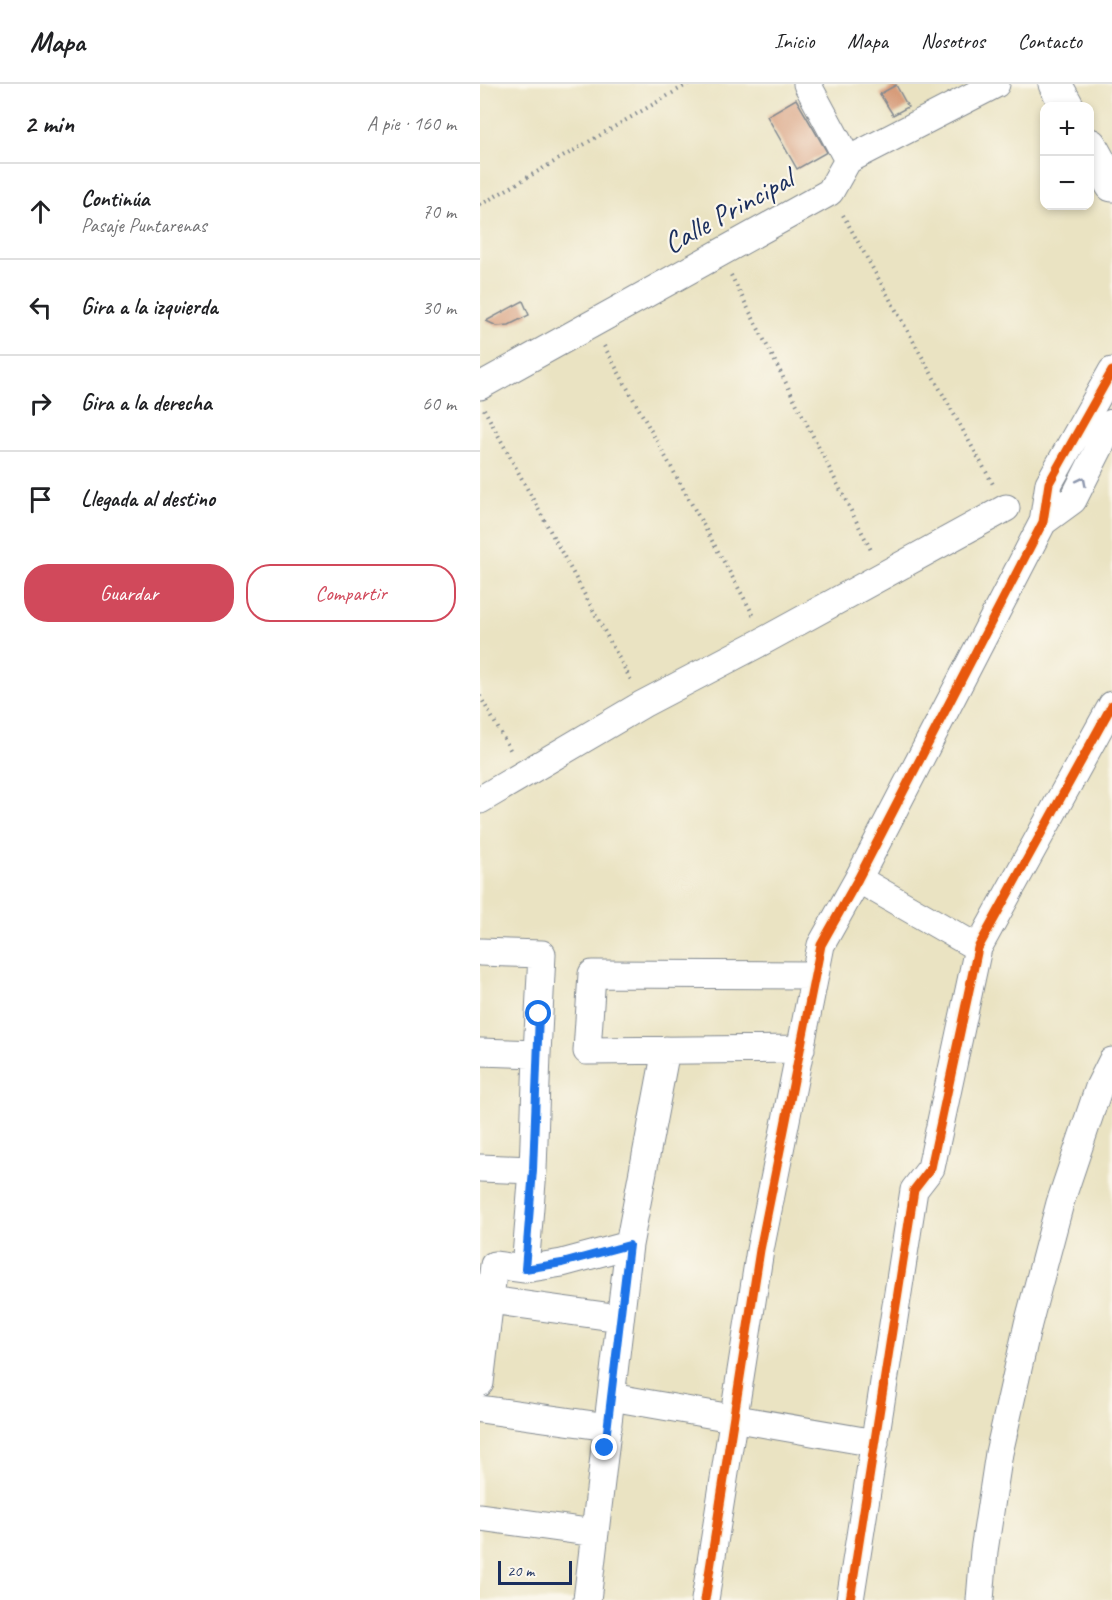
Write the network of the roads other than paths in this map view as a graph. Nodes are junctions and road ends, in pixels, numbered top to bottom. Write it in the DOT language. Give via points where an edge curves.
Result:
graph roads {
  1 [pos="807,84"];
  2 [pos="996,84"];
  3 [pos="1055,84"];
  4 [pos="1065,102"];
  5 [pos="1094,154"];
  6 [pos="848,160"];
  7 [pos="1112,185"];
  8 [pos="1112,371"];
  9 [pos="482,384"];
  10 [pos="1112,423"];
  11 [pos="1006,508"];
  12 [pos="1043,522"];
  13 [pos="1112,705"];
  14 [pos="480,800"];
  15 [pos="858,879"];
  16 [pos="978,948"];
  17 [pos="480,952"];
  18 [pos="815,975"];
  19 [pos="801,1048"];
  20 [pos="666,1050"];
  21 [pos="480,1052"];
  22 [pos="537,1054"];
  23 [pos="1112,1061"];
  24 [pos="480,1168"];
  25 [pos="533,1170"];
  26 [pos="629,1245"];
  27 [pos="525,1269"];
  28 [pos="490,1300"];
  29 [pos="620,1318"];
  30 [pos="480,1383"];
  31 [pos="611,1398"];
  32 [pos="480,1408"];
  33 [pos="734,1418"];
  34 [pos="608,1427"];
  35 [pos="875,1443"];
  36 [pos="480,1517"];
  37 [pos="595,1533"];
  38 [pos="588,1600"];
  39 [pos="705,1600"];
  40 [pos="850,1600"];
  41 [pos="980,1600"];
  1 -- 6 [label="street"];
  2 -- 6 [label="street"];
  3 -- 4 [label="main road"];
  5 -- 7 [label="main road"];
  6 -- 9 [label="street, Calle Principal" via="830,192"];
  8 -- 12 [label="street" via="1049,483"];
  12 -- 10 [label="street, one-way" via="1073,500"];
  11 -- 14 [label="street" via="643,704"];
  12 -- 15 [label="street"];
  13 -- 16 [label="street"];
  15 -- 16 [label="street"];
  15 -- 18 [label="street" via="821,945"];
  16 -- 35 [label="street" via="931,1168 914,1190"];
  17 -- 22 [label="street" via="542,954"];
  18 -- 19 [label="street"];
  18 -- 20 [label="street" via="592,974 587,1051"];
  19 -- 20 [label="street"];
  19 -- 33 [label="street" via="760,1250"];
  20 -- 26 [label="street"];
  21 -- 22 [label="street"];
  22 -- 25 [label="street"];
  23 -- 41 [label="street" via="1060,1203 1028,1324 999,1453"];
  24 -- 25 [label="street"];
  25 -- 27 [label="street"];
  26 -- 27 [label="street"];
  26 -- 29 [label="street"];
  27 -- 28 [label="street" via="494,1265"];
  28 -- 29 [label="street"];
  28 -- 30 [label="street"];
  29 -- 31 [label="street"];
  31 -- 33 [label="street"];
  31 -- 34 [label="street"];
  32 -- 34 [label="street"];
  33 -- 35 [label="street"];
  33 -- 39 [label="street"];
  34 -- 37 [label="street"];
  35 -- 40 [label="street"];
  36 -- 37 [label="street"];
  37 -- 38 [label="street"];
}
